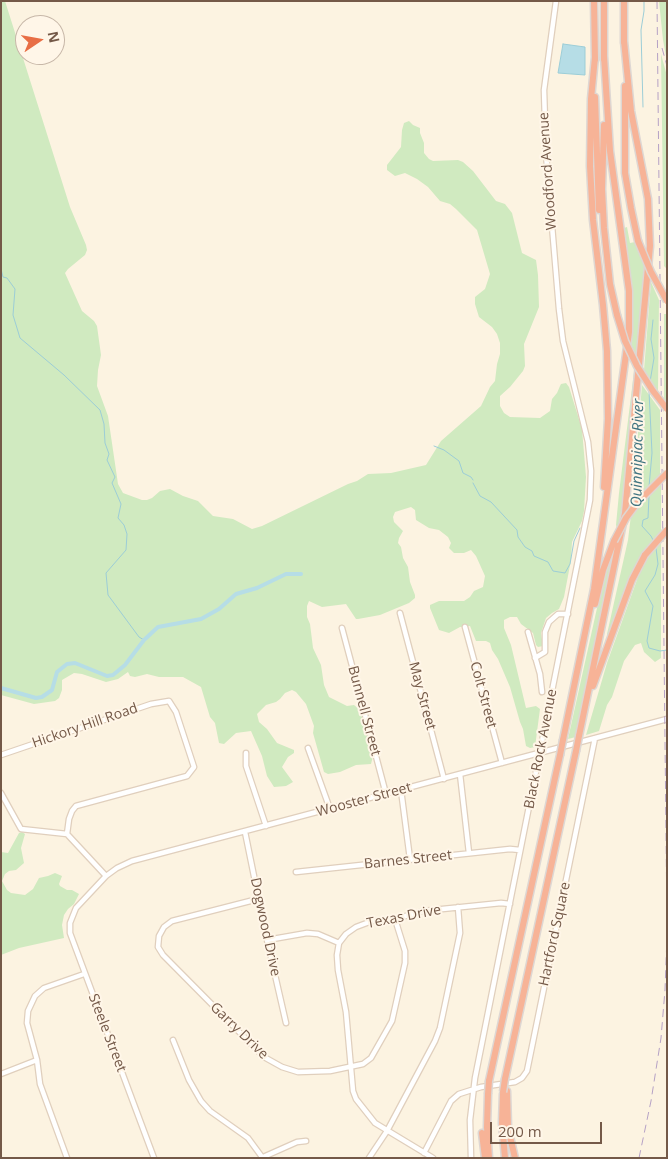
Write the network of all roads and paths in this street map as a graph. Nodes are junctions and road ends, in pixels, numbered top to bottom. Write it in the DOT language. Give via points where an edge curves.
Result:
graph roads {
  1 [pos="556,1"];
  2 [pos="594,1"];
  3 [pos="604,1"];
  4 [pos="624,1"];
  5 [pos="624,41"];
  6 [pos="604,56"];
  7 [pos="594,57"];
  8 [pos="607,260"];
  9 [pos="667,301"];
  10 [pos="563,341"];
  11 [pos="667,409"];
  12 [pos="667,473"];
  13 [pos="667,530"];
  14 [pos="599,550"];
  15 [pos="400,613"];
  16 [pos="568,614"];
  17 [pos="465,627"];
  18 [pos="342,628"];
  19 [pos="528,632"];
  20 [pos="535,658"];
  21 [pos="576,683"];
  22 [pos="542,692"];
  23 [pos="583,718"];
  24 [pos="667,719"];
  25 [pos="594,738"];
  26 [pos="308,748"];
  27 [pos="246,753"];
  28 [pos="540,753"];
  29 [pos="1,755"];
  30 [pos="502,763"];
  31 [pos="460,774"];
  32 [pos="444,779"];
  33 [pos="401,790"];
  34 [pos="1,793"];
  35 [pos="386,794"];
  36 [pos="330,809"];
  37 [pos="266,826"];
  38 [pos="245,832"];
  39 [pos="68,834"];
  40 [pos="520,850"];
  41 [pos="469,853"];
  42 [pos="410,859"];
  43 [pos="296,872"];
  44 [pos="106,876"];
  45 [pos="258,899"];
  46 [pos="510,904"];
  47 [pos="458,907"];
  48 [pos="76,908"];
  49 [pos="396,918"];
  50 [pos="267,940"];
  51 [pos="339,942"];
  52 [pos="84,974"];
  53 [pos="286,1023"];
  54 [pos="173,1040"];
  55 [pos="37,1060"];
  56 [pos="351,1066"];
  57 [pos="1,1074"];
  58 [pos="473,1090"];
  59 [pos="505,1091"];
  60 [pos="487,1097"];
  61 [pos="387,1131"];
  62 [pos="306,1141"];
  63 [pos="424,1153"];
  64 [pos="262,1157"];
  65 [pos="67,1158"];
  66 [pos="154,1158"];
  67 [pos="369,1158"];
  68 [pos="433,1158"];
  69 [pos="471,1158"];
  70 [pos="484,1158"];
  71 [pos="489,1158"];
  72 [pos="505,1158"];
  73 [pos="515,1158"];
  1 -- 10 [label="street, Woodford Avenue" via="544,90 544,118"];
  2 -- 7 [label="highway"];
  3 -- 6 [label="highway"];
  4 -- 5 [label="highway"];
  5 -- 9 [label="highway, bridge" via="625,173 629,202 638,240"];
  5 -- 23 [label="highway" via="631,111 648,199 650,246 626,506"];
  6 -- 8 [label="highway" via="602,195"];
  6 -- 14 [label="highway" via="609,135 630,318"];
  7 -- 8 [label="highway" via="598,205"];
  7 -- 14 [label="highway" via="590,183 605,329 608,402"];
  8 -- 11 [label="highway, bridge" via="625,341 637,366"];
  10 -- 16 [label="street, Black Rock Avenue" via="586,428 591,470 588,515"];
  12 -- 21 [label="highway, bridge" via="638,502 614,541 602,576"];
  13 -- 23 [label="highway, bridge" via="645,555 632,580"];
  14 -- 21 [label="highway"];
  15 -- 32 [label="street, May Street"];
  16 -- 20 [label="street" via="558,614 549,622 545,632 545,652"];
  16 -- 28 [label="street, Black Rock Avenue"];
  17 -- 30 [label="street, Colt Street"];
  18 -- 35 [label="street, Bunnell Street"];
  19 -- 20 [label="street"];
  20 -- 22 [label="street"];
  21 -- 60 [label="highway, bridge"];
  23 -- 59 [label="highway, bridge" via="510,1051"];
  24 -- 25 [label="street, Wooster Street"];
  25 -- 28 [label="street, Wooster Street"];
  25 -- 58 [label="street, Hartford Square" via="527,1069 515,1082"];
  26 -- 36 [label="street"];
  27 -- 37 [label="street" via="246,766"];
  28 -- 30 [label="street, Wooster Street"];
  28 -- 40 [label="street, Black Rock Avenue"];
  29 -- 39 [label="street, Hickory Hill Road" via="169,701 176,712 194,766 188,776 76,806 69,819"];
  30 -- 31 [label="street, Wooster Street"];
  31 -- 32 [label="street, Wooster Street"];
  31 -- 41 [label="street"];
  32 -- 33 [label="street, Wooster Street"];
  33 -- 35 [label="street, Wooster Street"];
  33 -- 42 [label="street"];
  34 -- 39 [label="street" via="21,829"];
  35 -- 36 [label="street, Wooster Street"];
  36 -- 37 [label="street, Wooster Street"];
  37 -- 38 [label="street, Wooster Street"];
  38 -- 44 [label="street, Wooster Street" via="132,861"];
  38 -- 45 [label="street, Dogwood Drive"];
  39 -- 44 [label="street"];
  40 -- 41 [label="street, Barnes Street"];
  40 -- 46 [label="street, Black Rock Avenue"];
  41 -- 42 [label="street, Barnes Street"];
  42 -- 43 [label="street, Barnes Street"];
  44 -- 48 [label="street, Wooster Street"];
  45 -- 50 [label="street, Dogwood Drive"];
  45 -- 56 [label="street, Garry Drive" via="172,921 159,936 158,947 264,1058 298,1072 330,1071"];
  46 -- 47 [label="street, Texas Drive"];
  46 -- 58 [label="street, Black Rock Avenue"];
  47 -- 49 [label="street, Texas Drive"];
  47 -- 61 [label="street" via="460,933 440,1028"];
  48 -- 52 [label="street, Steele Street" via="70,933"];
  49 -- 51 [label="street, Texas Drive" via="372,920 356,927"];
  49 -- 56 [label="street, Garry Drive" via="405,963 392,1021 371,1058 363,1064"];
  50 -- 51 [label="street" via="307,933"];
  50 -- 53 [label="street, Dogwood Drive"];
  51 -- 56 [label="street" via="338,970"];
  52 -- 55 [label="street" via="44,988 30,1003 27,1023"];
  52 -- 66 [label="street, Steele Street"];
  54 -- 64 [label="street" via="188,1080 201,1101 248,1138"];
  55 -- 57 [label="street"];
  55 -- 65 [label="street" via="40,1084"];
  56 -- 61 [label="street" via="356,1099 375,1123"];
  58 -- 63 [label="street, Hartford Square" via="459,1094 450,1102"];
  58 -- 69 [label="street, Black Rock Avenue"];
  59 -- 72 [label="highway" via="502,1123"];
  59 -- 73 [label="highway"];
  60 -- 70 [label="highway" via="482,1121"];
  60 -- 71 [label="highway"];
  61 -- 63 [label="street"];
  61 -- 67 [label="street"];
  62 -- 64 [label="street"];
  63 -- 68 [label="street"];
}
